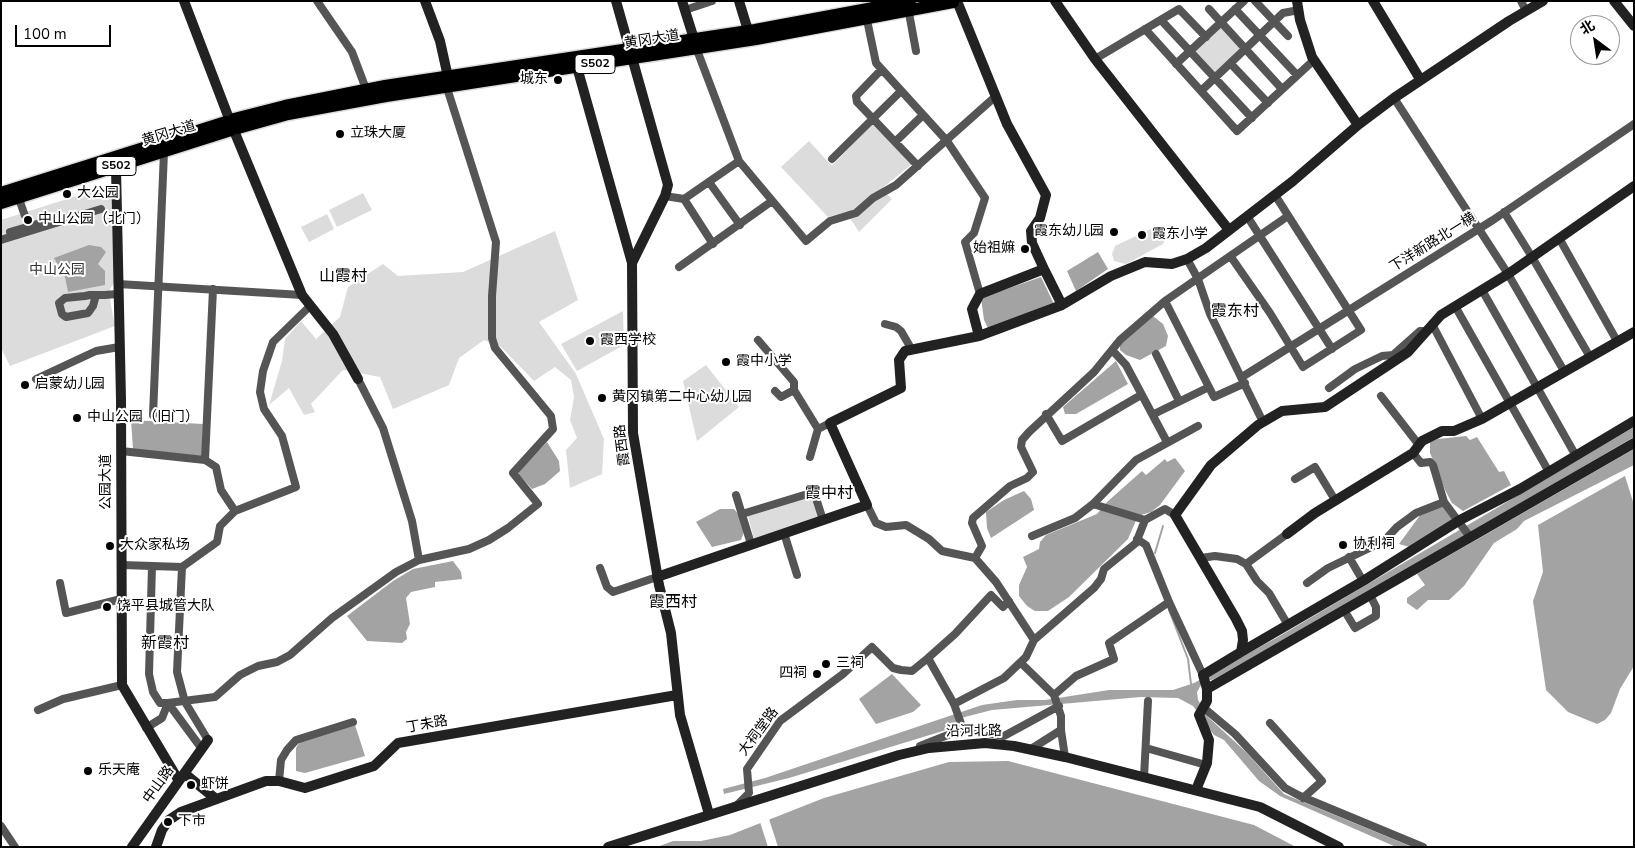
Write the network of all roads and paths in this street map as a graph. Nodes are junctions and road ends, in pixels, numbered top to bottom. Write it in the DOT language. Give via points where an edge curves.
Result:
graph roads {
  1 [pos="177,1"];
  2 [pos="184,1"];
  3 [pos="317,1"];
  4 [pos="425,1"];
  5 [pos="616,1"];
  6 [pos="712,1"];
  7 [pos="739,1"];
  8 [pos="1054,1"];
  9 [pos="1244,1"];
  10 [pos="1254,1"];
  11 [pos="1373,1"];
  12 [pos="1521,1"];
  13 [pos="1543,1"];
  14 [pos="1614,1"];
  15 [pos="958,2"];
  16 [pos="683,6"];
  17 [pos="1298,6"];
  18 [pos="910,7"];
  19 [pos="1209,9"];
  20 [pos="1235,9"];
  21 [pos="1526,11"];
  22 [pos="867,20"];
  23 [pos="1161,20"];
  24 [pos="1221,23"];
  25 [pos="1275,23"];
  26 [pos="1634,26"];
  27 [pos="1144,29"];
  28 [pos="1260,36"];
  29 [pos="1288,36"];
  30 [pos="1206,37"];
  31 [pos="694,39"];
  32 [pos="751,40"];
  33 [pos="697,50"];
  34 [pos="1246,50"];
  35 [pos="916,51"];
  36 [pos="1190,51"];
  37 [pos="1094,59"];
  38 [pos="1314,60"];
  39 [pos="1176,64"];
  40 [pos="1231,64"];
  41 [pos="577,67"];
  42 [pos="881,70"];
  43 [pos="1297,75"];
  44 [pos="448,77"];
  45 [pos="1215,78"];
  46 [pos="1420,79"];
  47 [pos="447,88"];
  48 [pos="366,89"];
  49 [pos="1282,89"];
  50 [pos="901,91"];
  51 [pos="1201,91"];
  52 [pos="996,96"];
  53 [pos="1394,98"];
  54 [pos="1268,103"];
  55 [pos="923,114"];
  56 [pos="1252,118"];
  57 [pos="873,119"];
  58 [pos="1634,124"];
  59 [pos="1358,125"];
  60 [pos="232,127"];
  61 [pos="947,141"];
  62 [pos="895,142"];
  63 [pos="164,152"];
  64 [pos="832,160"];
  65 [pos="739,161"];
  66 [pos="918,166"];
  67 [pos="116,168"];
  68 [pos="709,182"];
  69 [pos="1634,186"];
  70 [pos="1,193"];
  71 [pos="1275,195"];
  72 [pos="18,196"];
  73 [pos="665,196"];
  74 [pos="684,199"];
  75 [pos="772,200"];
  76 [pos="1,203"];
  77 [pos="101,209"];
  78 [pos="1504,212"];
  79 [pos="25,216"];
  80 [pos="1247,216"];
  81 [pos="1288,216"];
  82 [pos="73,218"];
  83 [pos="740,225"];
  84 [pos="1479,228"];
  85 [pos="1229,230"];
  86 [pos="1,236"];
  87 [pos="1260,236"];
  88 [pos="1559,238"];
  89 [pos="1,240"];
  90 [pos="713,244"];
  91 [pos="1231,257"];
  92 [pos="1532,257"];
  93 [pos="1187,259"];
  94 [pos="632,262"];
  95 [pos="679,268"];
  96 [pos="1044,269"];
  97 [pos="1508,274"];
  98 [pos="1198,279"];
  99 [pos="159,286"];
  100 [pos="118,289"];
  101 [pos="212,289"];
  102 [pos="1482,290"];
  103 [pos="980,294"];
  104 [pos="96,295"];
  105 [pos="302,295"];
  106 [pos="1165,301"];
  107 [pos="1062,305"];
  108 [pos="1456,306"];
  109 [pos="309,307"];
  110 [pos="1348,311"];
  111 [pos="886,324"];
  112 [pos="1430,328"];
  113 [pos="1320,329"];
  114 [pos="1634,332"];
  115 [pos="979,336"];
  116 [pos="758,340"];
  117 [pos="1617,341"];
  118 [pos="119,347"];
  119 [pos="1291,347"];
  120 [pos="1332,349"];
  121 [pos="912,350"];
  122 [pos="1112,350"];
  123 [pos="1156,354"];
  124 [pos="1590,357"];
  125 [pos="1564,371"];
  126 [pos="36,379"];
  127 [pos="358,379"];
  128 [pos="1243,380"];
  129 [pos="1208,387"];
  130 [pos="1537,387"];
  131 [pos="1329,388"];
  132 [pos="794,390"];
  133 [pos="775,391"];
  134 [pos="1141,395"];
  135 [pos="1381,396"];
  136 [pos="1179,401"];
  137 [pos="1510,403"];
  138 [pos="1046,414"];
  139 [pos="1154,414"];
  140 [pos="153,415"];
  141 [pos="1482,419"];
  142 [pos="1634,421"];
  143 [pos="830,422"];
  144 [pos="1263,422"];
  145 [pos="1198,426"];
  146 [pos="818,428"];
  147 [pos="1167,442"];
  148 [pos="1634,442"];
  149 [pos="1416,449"];
  150 [pos="121,451"];
  151 [pos="810,456"];
  152 [pos="1576,456"];
  153 [pos="205,460"];
  154 [pos="1548,472"];
  155 [pos="1295,479"];
  156 [pos="736,495"];
  157 [pos="1336,500"];
  158 [pos="1444,502"];
  159 [pos="1093,504"];
  160 [pos="866,505"];
  161 [pos="235,511"];
  162 [pos="742,514"];
  163 [pos="1175,515"];
  164 [pos="823,520"];
  165 [pos="1145,520"];
  166 [pos="1460,520"];
  167 [pos="784,533"];
  168 [pos="1287,534"];
  169 [pos="1032,536"];
  170 [pos="1470,537"];
  171 [pos="1137,539"];
  172 [pos="751,544"];
  173 [pos="1349,557"];
  174 [pos="975,558"];
  175 [pos="1201,558"];
  176 [pos="419,560"];
  177 [pos="1246,564"];
  178 [pos="122,565"];
  179 [pos="152,566"];
  180 [pos="182,567"];
  181 [pos="600,568"];
  182 [pos="797,575"];
  183 [pos="657,577"];
  184 [pos="1363,581"];
  185 [pos="1306,582"];
  186 [pos="60,583"];
  187 [pos="1370,595"];
  188 [pos="121,599"];
  189 [pos="1009,601"];
  190 [pos="1169,602"];
  191 [pos="1344,610"];
  192 [pos="1288,624"];
  193 [pos="1034,640"];
  194 [pos="1241,652"];
  195 [pos="928,658"];
  196 [pos="1021,663"];
  197 [pos="1203,674"];
  198 [pos="122,685"];
  199 [pos="1208,689"];
  200 [pos="677,695"];
  201 [pos="1057,701"];
  202 [pos="1148,701"];
  203 [pos="184,702"];
  204 [pos="168,703"];
  205 [pos="954,704"];
  206 [pos="38,710"];
  207 [pos="1202,712"];
  208 [pos="353,722"];
  209 [pos="1270,723"];
  210 [pos="146,728"];
  211 [pos="963,729"];
  212 [pos="1062,730"];
  213 [pos="208,740"];
  214 [pos="1146,748"];
  215 [pos="202,749"];
  216 [pos="1031,749"];
  217 [pos="899,755"];
  218 [pos="1065,757"];
  219 [pos="1206,765"];
  220 [pos="1144,777"];
  221 [pos="182,778"];
  222 [pos="279,781"];
  223 [pos="1198,785"];
  224 [pos="1303,798"];
  225 [pos="216,799"];
  226 [pos="736,806"];
  227 [pos="710,814"];
  228 [pos="1,826"];
  229 [pos="15,847"];
  230 [pos="132,847"];
  231 [pos="156,847"];
  232 [pos="608,847"];
  233 [pos="1339,847"];
  234 [pos="1423,847"];
  1 -- 60 [label="street"];
  2 -- 60 [label="street"];
  3 -- 48 [label="street" via="352,52"];
  4 -- 44 [label="street" via="440,41"];
  5 -- 73 [label="street, 霞西路" via="668,185"];
  6 -- 16 [label="street"];
  7 -- 32 [label="street"];
  8 -- 37 [label="street"];
  9 -- 20 [label="street"];
  10 -- 25 [label="street"];
  11 -- 46 [label="street"];
  12 -- 21 [label="street"];
  13 -- 21 [label="street"];
  14 -- 26 [label="street"];
  15 -- 52 [label="street"];
  15 -- 60 [label="main road, 黄冈大道 / S502" via="756,39 386,96"];
  16 -- 31 [label="street"];
  17 -- 25 [label="street" via="1283,13"];
  17 -- 38 [label="street"];
  18 -- 35 [label="street"];
  18 -- 60 [label="main road, 黄冈大道 / S502" via="385,86 284,106"];
  19 -- 24 [label="street"];
  20 -- 24 [label="street"];
  20 -- 28 [label="street"];
  21 -- 46 [label="street"];
  22 -- 42 [label="street" via="876,64"];
  23 -- 27 [label="street"];
  23 -- 30 [label="street" via="1179,9"];
  23 -- 36 [label="street"];
  24 -- 30 [label="street"];
  24 -- 34 [label="street"];
  25 -- 28 [label="street"];
  25 -- 29 [label="street"];
  27 -- 37 [label="street"];
  27 -- 39 [label="street"];
  28 -- 34 [label="street"];
  28 -- 43 [label="street"];
  30 -- 36 [label="street"];
  33 -- 65 [label="street"];
  34 -- 40 [label="street"];
  34 -- 49 [label="street"];
  36 -- 39 [label="street"];
  36 -- 45 [label="street"];
  37 -- 85 [label="street"];
  38 -- 43 [label="street"];
  38 -- 59 [label="street"];
  39 -- 51 [label="street"];
  40 -- 45 [label="street"];
  40 -- 54 [label="street"];
  41 -- 94 [label="street"];
  42 -- 50 [label="street"];
  42 -- 57 [label="street" via="856,96 856,102"];
  43 -- 49 [label="street"];
  45 -- 51 [label="street"];
  45 -- 56 [label="street"];
  46 -- 53 [label="street"];
  47 -- 176 [label="street" via="496,242 492,296 495,348 551,416 553,428 513,473 538,504 508,528 469,549"];
  49 -- 54 [label="street"];
  50 -- 55 [label="street"];
  50 -- 57 [label="street"];
  51 -- 56 [label="street" via="1237,131"];
  52 -- 61 [label="street"];
  52 -- 96 [label="street" via="1011,132 1046,195 1040,218 1031,231 1032,243"];
  53 -- 59 [label="street"];
  53 -- 84 [label="street"];
  54 -- 56 [label="street"];
  55 -- 61 [label="street"];
  55 -- 62 [label="street"];
  57 -- 62 [label="street"];
  57 -- 64 [label="street"];
  58 -- 78 [label="street, 下洋新路北一横"];
  59 -- 71 [label="street"];
  60 -- 70 [label="main road, 黄冈大道 / S502"];
  60 -- 76 [label="main road, 黄冈大道 / S502"];
  60 -- 105 [label="street"];
  61 -- 66 [label="street"];
  61 -- 103 [label="street" via="985,198 974,233 965,242"];
  62 -- 66 [label="street"];
  63 -- 99 [label="street"];
  65 -- 68 [label="street"];
  65 -- 75 [label="street"];
  66 -- 75 [label="street" via="856,213 830,221 806,241"];
  67 -- 100 [label="street, 公园大道"];
  68 -- 74 [label="street"];
  68 -- 83 [label="street"];
  69 -- 88 [label="street"];
  71 -- 80 [label="street"];
  71 -- 81 [label="street"];
  72 -- 79 [label="street"];
  73 -- 74 [label="street"];
  73 -- 94 [label="street, 霞西路"];
  74 -- 90 [label="street"];
  75 -- 83 [label="street"];
  77 -- 82 [label="street"];
  78 -- 84 [label="street, 下洋新路北一横"];
  78 -- 92 [label="street"];
  80 -- 85 [label="street"];
  80 -- 87 [label="street"];
  81 -- 87 [label="street"];
  81 -- 110 [label="street"];
  82 -- 86 [label="street" via="46,221"];
  82 -- 89 [label="street"];
  83 -- 90 [label="street"];
  84 -- 97 [label="street"];
  84 -- 110 [label="street, 下洋新路北一横"];
  85 -- 93 [label="street"];
  87 -- 91 [label="street"];
  87 -- 113 [label="street"];
  88 -- 92 [label="street"];
  88 -- 117 [label="street"];
  90 -- 95 [label="street"];
  91 -- 98 [label="street"];
  91 -- 119 [label="street"];
  92 -- 97 [label="street"];
  92 -- 124 [label="street"];
  93 -- 98 [label="street"];
  93 -- 107 [label="street" via="1172,264 1145,262 1111,276"];
  94 -- 183 [label="street, 霞西路" via="633,433"];
  96 -- 103 [label="street"];
  96 -- 107 [label="street"];
  97 -- 102 [label="street"];
  97 -- 125 [label="street"];
  98 -- 106 [label="street"];
  98 -- 128 [label="street" via="1210,314"];
  99 -- 100 [label="street"];
  99 -- 101 [label="street"];
  99 -- 140 [label="street"];
  100 -- 104 [label="street"];
  100 -- 118 [label="street, 公园大道"];
  101 -- 105 [label="street"];
  101 -- 153 [label="street"];
  102 -- 108 [label="street"];
  102 -- 130 [label="street"];
  103 -- 115 [label="street" via="972,309"];
  104 -- 104 [label="street" via="88,313 66,318 62,314 59,303 65,298"];
  105 -- 109 [label="street"];
  106 -- 122 [label="street"];
  106 -- 129 [label="street"];
  107 -- 115 [label="street"];
  108 -- 112 [label="street" via="1441,315"];
  108 -- 137 [label="street"];
  109 -- 127 [label="street" via="333,334"];
  109 -- 161 [label="street" via="274,342 263,371 260,392 264,409 282,436 296,487"];
  110 -- 113 [label="street, 下洋新路北一横"];
  110 -- 120 [label="street" via="1361,330"];
  111 -- 121 [label="street" via="901,331"];
  112 -- 131 [label="street" via="1420,331 1393,354 1355,369"];
  112 -- 141 [label="street"];
  112 -- 144 [label="street" via="1408,352 1325,407 1282,411"];
  113 -- 119 [label="street, 下洋新路北一横"];
  113 -- 120 [label="street"];
  114 -- 117 [label="street"];
  115 -- 121 [label="street"];
  116 -- 132 [label="street" via="794,382"];
  117 -- 124 [label="street"];
  118 -- 126 [label="street" via="96,351"];
  118 -- 150 [label="street, 公园大道"];
  119 -- 120 [label="street" via="1303,368"];
  119 -- 128 [label="street, 下洋新路北一横"];
  121 -- 143 [label="street" via="905,351 899,360 901,388"];
  122 -- 134 [label="street" via="1126,365"];
  122 -- 138 [label="street" via="1094,372"];
  123 -- 136 [label="street"];
  124 -- 125 [label="street"];
  125 -- 130 [label="street"];
  127 -- 176 [label="street" via="383,428 412,521"];
  128 -- 129 [label="street, 下洋新路北一横" via="1217,397"];
  128 -- 144 [label="street"];
  129 -- 136 [label="street"];
  130 -- 137 [label="street"];
  130 -- 152 [label="street"];
  132 -- 133 [label="street" via="782,398"];
  132 -- 146 [label="street"];
  134 -- 138 [label="street" via="1062,441"];
  134 -- 139 [label="street"];
  135 -- 149 [label="street"];
  136 -- 139 [label="street"];
  137 -- 141 [label="street"];
  137 -- 154 [label="street"];
  138 -- 174 [label="street" via="1022,440 1021,447 1033,472 1010,486 974,518 972,523 982,546"];
  139 -- 147 [label="street"];
  141 -- 149 [label="street" via="1454,431 1442,431 1422,441"];
  142 -- 152 [label="street"];
  143 -- 146 [label="street"];
  143 -- 160 [label="street"];
  144 -- 163 [label="street" via="1211,465"];
  145 -- 147 [label="street"];
  146 -- 151 [label="street"];
  147 -- 159 [label="street" via="1136,460"];
  148 -- 170 [label="street"];
  149 -- 157 [label="street"];
  149 -- 158 [label="street" via="1421,463 1433,465"];
  150 -- 153 [label="street"];
  150 -- 178 [label="street, 公园大道"];
  152 -- 154 [label="street"];
  153 -- 161 [label="street" via="216,468 221,490"];
  154 -- 166 [label="street"];
  155 -- 157 [label="street" via="1315,467"];
  156 -- 162 [label="street"];
  157 -- 168 [label="street"];
  158 -- 166 [label="street"];
  158 -- 173 [label="street" via="1416,513 1384,541"];
  159 -- 165 [label="street"];
  159 -- 169 [label="street" via="1075,518"];
  160 -- 164 [label="street"];
  160 -- 174 [label="street" via="876,523 886,527 906,524 942,551"];
  161 -- 180 [label="street" via="220,526 217,542"];
  162 -- 164 [label="street" via="814,492"];
  162 -- 172 [label="street"];
  163 -- 165 [label="street" via="1165,509"];
  163 -- 175 [label="street"];
  164 -- 167 [label="street"];
  165 -- 171 [label="street"];
  166 -- 170 [label="street"];
  166 -- 184 [label="street"];
  167 -- 172 [label="street"];
  167 -- 182 [label="street"];
  168 -- 177 [label="street"];
  170 -- 187 [label="street"];
  171 -- 190 [label="street" via="1146,545"];
  171 -- 193 [label="street" via="1104,569 1094,588"];
  172 -- 183 [label="street"];
  173 -- 184 [label="street"];
  173 -- 185 [label="street"];
  174 -- 189 [label="street"];
  175 -- 177 [label="street" via="1215,556 1237,559"];
  175 -- 194 [label="street" via="1242,630"];
  176 -- 203 [label="street" via="375,586 290,655 240,675 215,697"];
  177 -- 192 [label="street"];
  178 -- 179 [label="street"];
  178 -- 188 [label="street, 公园大道"];
  179 -- 180 [label="street"];
  179 -- 204 [label="street" via="149,674 153,692 160,703"];
  180 -- 203 [label="street" via="177,672"];
  181 -- 183 [label="street" via="613,592"];
  183 -- 200 [label="street, 霞西路" via="671,633"];
  184 -- 192 [label="street"];
  186 -- 188 [label="street" via="66,613"];
  187 -- 191 [label="street"];
  187 -- 191 [label="street" via="1376,606 1376,616 1355,628"];
  188 -- 198 [label="street, 公园大道"];
  189 -- 193 [label="street"];
  189 -- 195 [label="street" via="1003,606 990,595"];
  190 -- 197 [label="street"];
  190 -- 201 [label="street" via="1109,643 1114,659 1076,676"];
  191 -- 199 [label="street"];
  192 -- 194 [label="street"];
  193 -- 196 [label="street"];
  194 -- 197 [label="street"];
  195 -- 205 [label="street"];
  195 -- 226 [label="street, 大祠堂路" via="912,671 901,670 893,668 872,647 843,674 780,721 747,769 749,793"];
  196 -- 201 [label="street"];
  196 -- 205 [label="street" via="986,689"];
  197 -- 199 [label="street"];
  198 -- 206 [label="street" via="63,699"];
  198 -- 210 [label="street, 公园大道"];
  199 -- 207 [label="street"];
  200 -- 222 [label="street, 丁未路" via="398,744 374,766 305,788"];
  200 -- 227 [label="street, 霞西路"];
  201 -- 211 [label="street" via="1004,736"];
  201 -- 212 [label="street"];
  202 -- 214 [label="street"];
  203 -- 204 [label="street"];
  203 -- 213 [label="street"];
  204 -- 210 [label="street" via="162,718"];
  204 -- 215 [label="street"];
  205 -- 211 [label="street"];
  207 -- 219 [label="street" via="1209,740"];
  207 -- 224 [label="street" via="1235,734 1285,788"];
  208 -- 222 [label="street" via="296,740 281,760"];
  209 -- 224 [label="street" via="1322,781"];
  210 -- 221 [label="street, 公园大道"];
  211 -- 217 [label="street"];
  212 -- 216 [label="street"];
  212 -- 218 [label="street"];
  213 -- 215 [label="street, 中山路"];
  214 -- 219 [label="street"];
  214 -- 220 [label="street"];
  215 -- 221 [label="street, 中山路"];
  216 -- 217 [label="street, 沿河北路" via="986,743 958,744"];
  216 -- 218 [label="street, 沿河北路"];
  217 -- 226 [label="street, 沿河北路"];
  218 -- 220 [label="street, 沿河北路"];
  219 -- 223 [label="street"];
  220 -- 233 [label="street, 沿河北路" via="1260,807"];
  221 -- 225 [label="street, 公园大道"];
  221 -- 230 [label="street, 中山路"];
  222 -- 225 [label="street, 丁未路" via="266,781"];
  224 -- 234 [label="street"];
  225 -- 231 [label="street, 丁未路" via="169,820"];
  226 -- 227 [label="street, 沿河北路"];
  227 -- 232 [label="street, 沿河北路"];
  228 -- 229 [label="street"];
}
